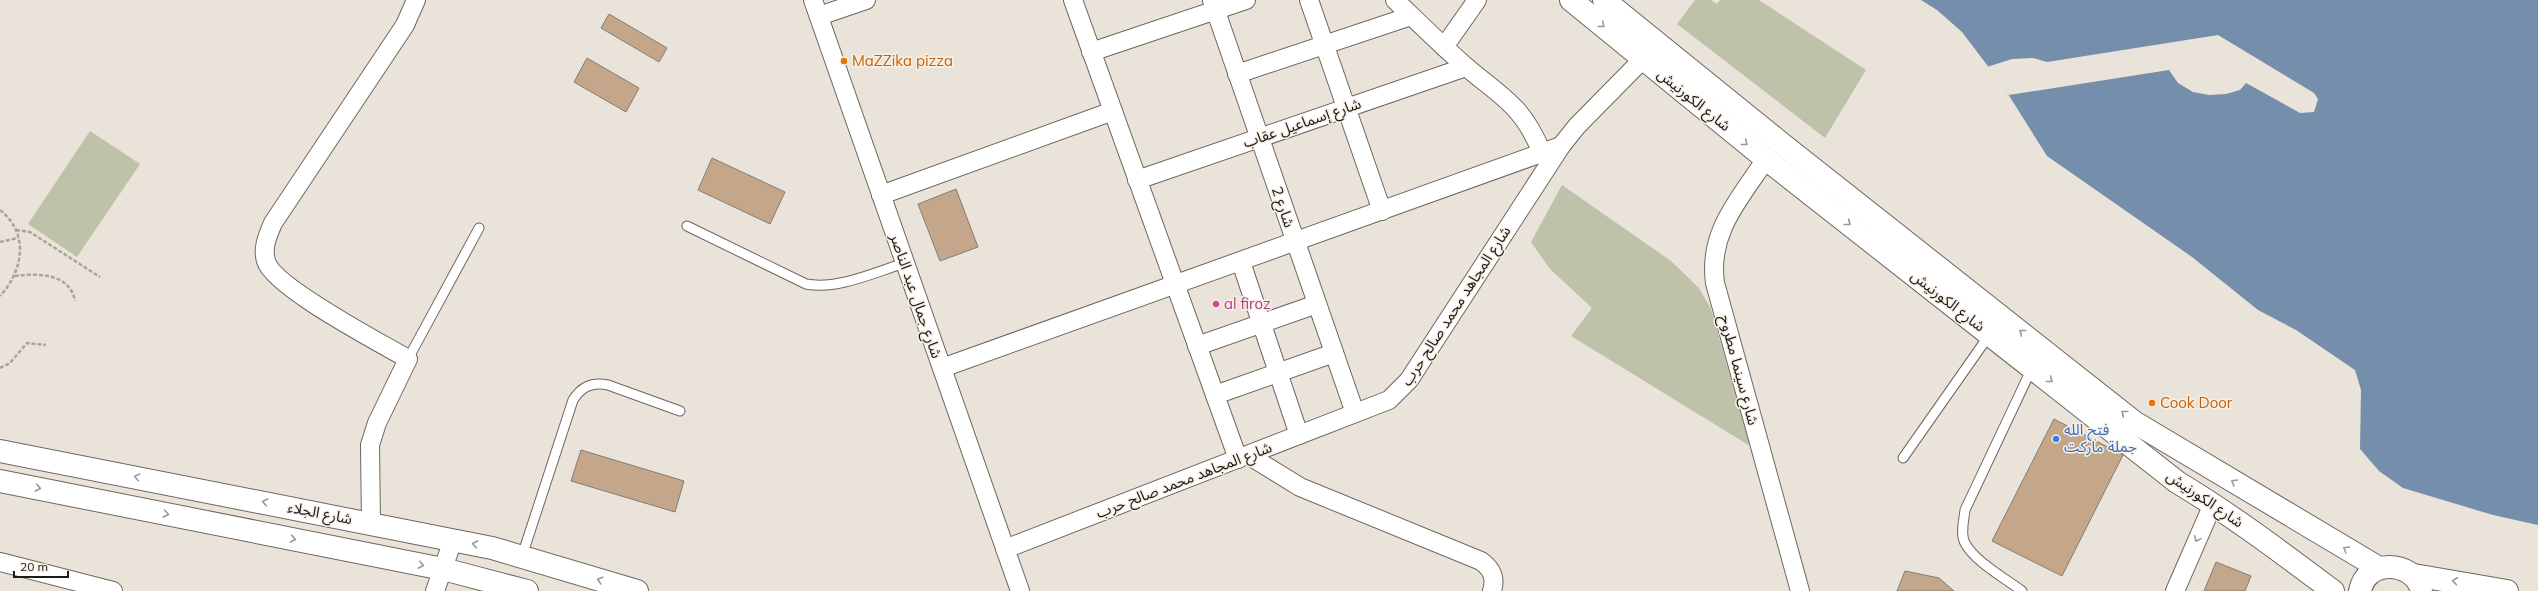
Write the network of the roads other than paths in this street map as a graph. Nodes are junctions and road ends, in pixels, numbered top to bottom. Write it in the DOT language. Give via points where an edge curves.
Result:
graph roads {
  1 [pos="416,0"];
  2 [pos="866,0"];
  3 [pos="1073,0"];
  4 [pos="1246,0"];
  5 [pos="1309,0"];
  6 [pos="1395,0"];
  7 [pos="1477,0"];
  8 [pos="1571,0"];
  9 [pos="1604,0"];
  10 [pos="1214,5"];
  11 [pos="816,8"];
  12 [pos="1411,16"];
  13 [pos="1325,45"];
  14 [pos="1444,47"];
  15 [pos="1091,52"];
  16 [pos="1643,59"];
  17 [pos="1466,67"];
  18 [pos="1237,74"];
  19 [pos="1347,108"];
  20 [pos="1113,111"];
  21 [pos="1259,138"];
  22 [pos="1561,146"];
  23 [pos="1542,153"];
  24 [pos="1766,159"];
  25 [pos="1137,180"];
  26 [pos="881,195"];
  27 [pos="1382,211"];
  28 [pos="687,226"];
  29 [pos="479,228"];
  30 [pos="1296,242"];
  31 [pos="1242,262"];
  32 [pos="905,263"];
  33 [pos="1176,286"];
  34 [pos="1317,304"];
  35 [pos="1262,323"];
  36 [pos="1990,334"];
  37 [pos="1197,346"];
  38 [pos="1334,353"];
  39 [pos="408,360"];
  40 [pos="2032,367"];
  41 [pos="942,368"];
  42 [pos="1278,372"];
  43 [pos="1215,395"];
  44 [pos="680,411"];
  45 [pos="1355,413"];
  46 [pos="1299,435"];
  47 [pos="0,451"];
  48 [pos="1243,457"];
  49 [pos="1902,458"];
  50 [pos="0,481"];
  51 [pos="2213,504"];
  52 [pos="372,523"];
  53 [pos="453,540"];
  54 [pos="1005,549"];
  55 [pos="522,556"];
  56 [pos="0,562"];
  57 [pos="2379,568"];
  58 [pos="443,569"];
  59 [pos="2418,583"];
  60 [pos="114,591"];
  61 [pos="435,591"];
  62 [pos="527,591"];
  63 [pos="637,591"];
  64 [pos="1020,591"];
  65 [pos="1492,591"];
  66 [pos="1800,591"];
  67 [pos="2022,591"];
  68 [pos="2175,591"];
  69 [pos="2333,591"];
  70 [pos="2360,591"];
  71 [pos="2507,591"];
  1 -- 39 [label="street" via="405,24 273,223 264,251 266,262 288,286"];
  2 -- 11 [label="street"];
  3 -- 15 [label="street"];
  4 -- 10 [label="street"];
  5 -- 13 [label="street"];
  6 -- 12 [label="street"];
  7 -- 14 [label="street"];
  8 -- 16 [label="street, شارع الكورنيش, one-way"];
  57 -- 9 [label="street, شارع الكورنيش, one-way" via="2134,422"];
  10 -- 15 [label="street"];
  10 -- 18 [label="street, شارع 2"];
  11 -- 26 [label="street, شارع جمال عبد الناصر"];
  12 -- 13 [label="street"];
  12 -- 14 [label="street"];
  13 -- 18 [label="street"];
  13 -- 19 [label="street"];
  14 -- 17 [label="street"];
  15 -- 20 [label="street"];
  16 -- 22 [label="street, شارع المجاهد محمد صالح حرب" via="1577,126"];
  16 -- 24 [label="street, شارع الكورنيش, one-way"];
  17 -- 19 [label="street, شارع إسماعيل عقاب"];
  17 -- 23 [label="street" via="1496,89 1520,113 1534,133"];
  18 -- 21 [label="street, شارع 2"];
  19 -- 21 [label="street, شارع إسماعيل عقاب"];
  19 -- 27 [label="street"];
  20 -- 25 [label="street"];
  20 -- 26 [label="street"];
  21 -- 25 [label="street, شارع إسماعيل عقاب"];
  21 -- 30 [label="street, شارع 2"];
  22 -- 23 [label="street"];
  22 -- 45 [label="street, شارع المجاهد محمد صالح حرب" via="1409,380 1389,400"];
  23 -- 27 [label="street"];
  24 -- 36 [label="street, شارع الكورنيش, one-way"];
  24 -- 66 [label="street, شارع سينما مطروح" via="1724,222 1714,252 1713,268"];
  25 -- 33 [label="street"];
  26 -- 32 [label="street, شارع جمال عبد الناصر"];
  27 -- 30 [label="street"];
  28 -- 32 [label="lane" via="806,284 815,286 833,284"];
  29 -- 39 [label="lane"];
  30 -- 31 [label="street"];
  30 -- 34 [label="street, شارع 2"];
  31 -- 33 [label="street"];
  31 -- 35 [label="street"];
  32 -- 41 [label="street, شارع جمال عبد الناصر"];
  33 -- 37 [label="street"];
  33 -- 41 [label="street"];
  34 -- 35 [label="street"];
  34 -- 38 [label="street, شارع 2"];
  35 -- 37 [label="street"];
  35 -- 42 [label="street"];
  36 -- 40 [label="street, شارع الكورنيش"];
  36 -- 49 [label="lane"];
  37 -- 43 [label="street"];
  38 -- 42 [label="street"];
  38 -- 45 [label="street, شارع 2"];
  39 -- 52 [label="street" via="377,423 370,445"];
  40 -- 51 [label="street, شارع الكورنيش, one-way" via="2177,482"];
  40 -- 67 [label="lane" via="1965,510 1962,529 1965,543 1974,556"];
  41 -- 54 [label="street, شارع جمال عبد الناصر"];
  42 -- 43 [label="street"];
  42 -- 46 [label="street"];
  43 -- 48 [label="street"];
  44 -- 55 [label="lane" via="598,383 579,391 573,400"];
  45 -- 46 [label="street, شارع المجاهد محمد صالح حرب"];
  46 -- 48 [label="street, شارع المجاهد محمد صالح حرب"];
  52 -- 47 [label="street, شارع الجلاء, one-way"];
  48 -- 54 [label="street, شارع المجاهد محمد صالح حرب"];
  48 -- 65 [label="street" via="1300,487 1481,561 1493,574"];
  50 -- 58 [label="street, شارع الجلاء, one-way"];
  51 -- 68 [label="street, one-way"];
  51 -- 69 [label="street, شارع الكورنيش" via="2302,566"];
  52 -- 53 [label="street, شارع الجلاء"];
  55 -- 53 [label="street, شارع الجلاء, one-way"];
  53 -- 58 [label="street"];
  54 -- 64 [label="street, شارع جمال عبد الناصر"];
  63 -- 55 [label="street, شارع الجلاء, one-way"];
  56 -- 60 [label="street"];
  57 -- 59 [label="street" via="2398,567"];
  57 -- 70 [label="street" via="2365,580"];
  58 -- 61 [label="street"];
  58 -- 62 [label="street, شارع الجلاء"];
  71 -- 59 [label="street, one-way"];
}
